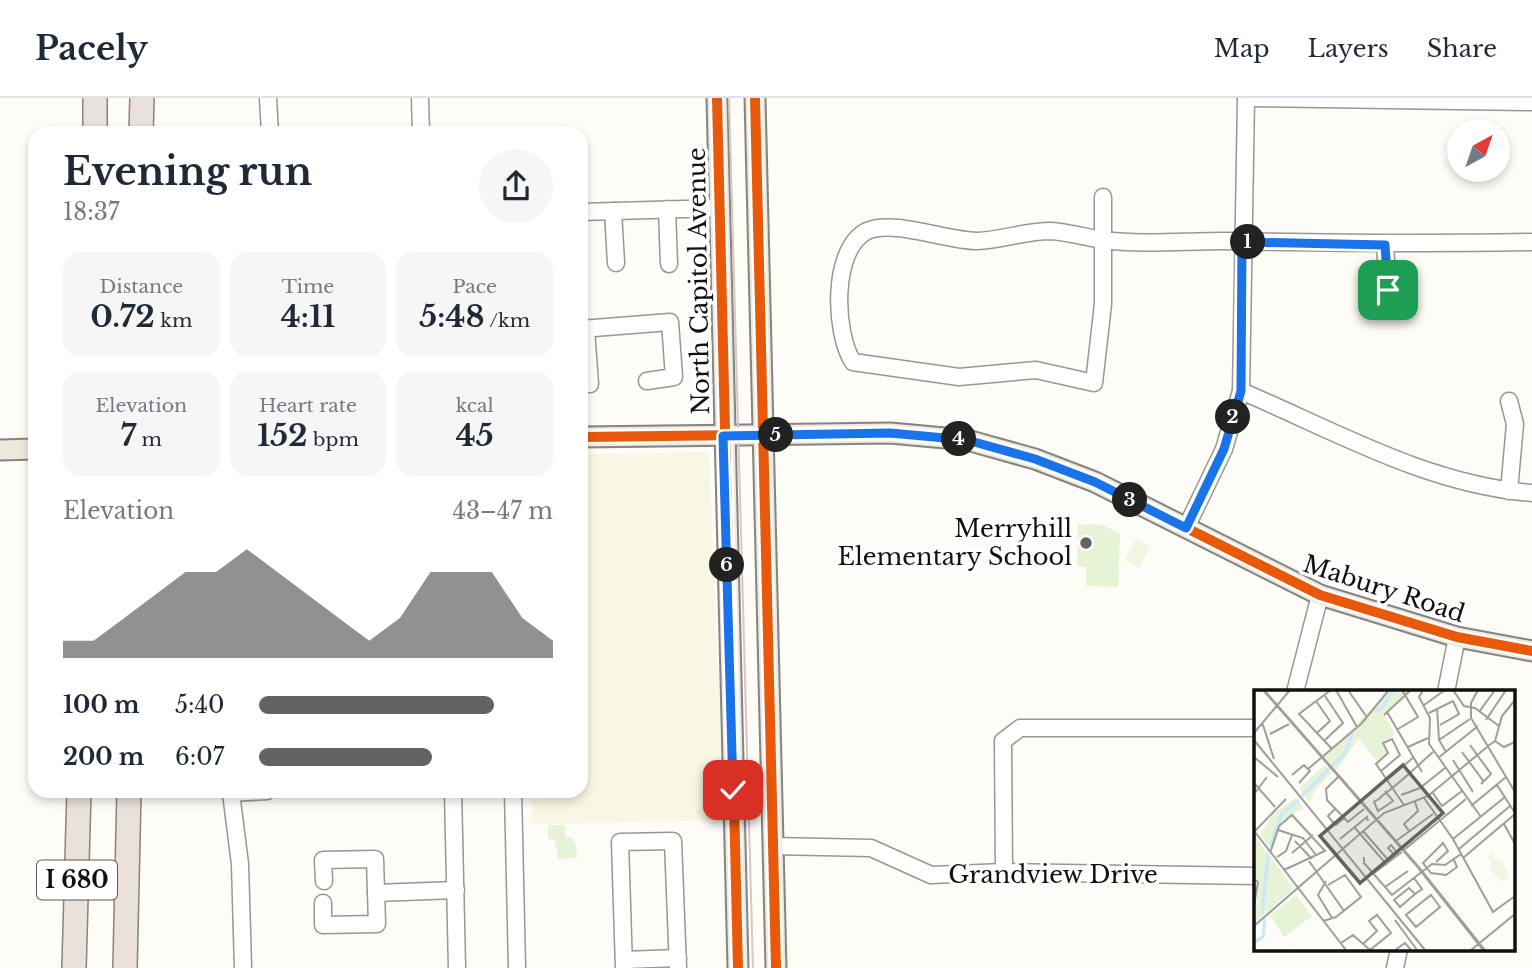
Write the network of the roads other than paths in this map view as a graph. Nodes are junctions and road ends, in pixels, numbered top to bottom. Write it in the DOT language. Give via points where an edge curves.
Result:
graph roads {
  1 [pos="95,98"];
  2 [pos="142,98"];
  3 [pos="268,98"];
  4 [pos="420,98"];
  5 [pos="717,98"];
  6 [pos="755,98"];
  7 [pos="1246,98"];
  8 [pos="1532,102"];
  9 [pos="95,126"];
  10 [pos="141,126"];
  11 [pos="270,126"];
  12 [pos="421,126"];
  13 [pos="1103,197"];
  14 [pos="719,208"];
  15 [pos="667,209"];
  16 [pos="613,211"];
  17 [pos="588,212"];
  18 [pos="1102,240"];
  19 [pos="1242,242"];
  20 [pos="1532,242"];
  21 [pos="1385,245"];
  22 [pos="616,263"];
  23 [pos="669,264"];
  24 [pos="1388,290"];
  25 [pos="588,329"];
  26 [pos="588,366"];
  27 [pos="647,381"];
  28 [pos="588,384"];
  29 [pos="1241,391"];
  30 [pos="1509,401"];
  31 [pos="723,436"];
  32 [pos="763,436"];
  33 [pos="588,437"];
  34 [pos="28,449"];
  35 [pos="0,450"];
  36 [pos="1509,491"];
  37 [pos="1532,493"];
  38 [pos="1186,528"];
  39 [pos="1320,595"];
  40 [pos="1457,637"];
  41 [pos="1532,651"];
  42 [pos="1295,690"];
  43 [pos="1446,690"];
  44 [pos="1254,728"];
  45 [pos="79,798"];
  46 [pos="129,798"];
  47 [pos="231,798"];
  48 [pos="453,798"];
  49 [pos="513,798"];
  50 [pos="773,846"];
  51 [pos="1004,872"];
  52 [pos="1254,876"];
  53 [pos="324,881"];
  54 [pos="456,890"];
  55 [pos="376,893"];
  56 [pos="323,903"];
  57 [pos="1399,950"];
  58 [pos="678,963"];
  59 [pos="624,964"];
  60 [pos="74,968"];
  61 [pos="125,968"];
  62 [pos="243,968"];
  63 [pos="457,968"];
  64 [pos="517,968"];
  65 [pos="738,968"];
  66 [pos="776,968"];
  67 [pos="1395,968"];
  1 -- 9 [label="highway"];
  2 -- 10 [label="highway"];
  3 -- 11 [label="street"];
  4 -- 12 [label="street"];
  5 -- 14 [label="main road, North Capitol Avenue"];
  6 -- 32 [label="main road"];
  7 -- 8 [label="street"];
  7 -- 19 [label="street"];
  13 -- 18 [label="street"];
  14 -- 15 [label="street"];
  14 -- 31 [label="main road, North Capitol Avenue"];
  15 -- 16 [label="street"];
  15 -- 23 [label="street"];
  16 -- 17 [label="street"];
  16 -- 22 [label="street"];
  18 -- 18 [label="street" via="1102,304 1094,383 1036,370 935,375 853,362 847,353 840,309 842,275 851,244 870,229 960,241 1048,231"];
  18 -- 19 [label="street"];
  19 -- 21 [label="street"];
  19 -- 29 [label="street"];
  20 -- 21 [label="street"];
  21 -- 24 [label="street"];
  25 -- 27 [label="street" via="670,322 674,377"];
  26 -- 28 [label="street"];
  29 -- 36 [label="street" via="1403,464"];
  29 -- 38 [label="street" via="1224,449"];
  30 -- 36 [label="street" via="1516,424"];
  31 -- 32 [label="main road, Mabury Road"];
  31 -- 33 [label="main road, Mabury Road"];
  31 -- 65 [label="main road, North Capitol Avenue"];
  32 -- 38 [label="main road, Mabury Road" via="890,433 967,440 1095,482"];
  32 -- 50 [label="main road"];
  34 -- 35 [label="main road"];
  36 -- 37 [label="street"];
  38 -- 39 [label="main road, Mabury Road"];
  39 -- 40 [label="main road, Mabury Road"];
  39 -- 42 [label="street"];
  40 -- 41 [label="main road, Mabury Road"];
  40 -- 43 [label="street"];
  44 -- 51 [label="street" via="1020,728 1011,732 1003,741"];
  45 -- 60 [label="highway, I 680"];
  46 -- 61 [label="highway, I 680"];
  47 -- 62 [label="street" via="240,864"];
  48 -- 54 [label="street"];
  49 -- 64 [label="street"];
  50 -- 51 [label="street, Grandview Drive" via="871,848 931,875"];
  50 -- 66 [label="main road"];
  51 -- 52 [label="street, Grandview Drive"];
  53 -- 55 [label="street" via="323,860 375,859"];
  54 -- 55 [label="street"];
  54 -- 63 [label="street"];
  55 -- 56 [label="street" via="377,923 323,925"];
  57 -- 67 [label="street"];
  58 -- 59 [label="street"];
  58 -- 59 [label="street" via="673,841 620,842"];
}
